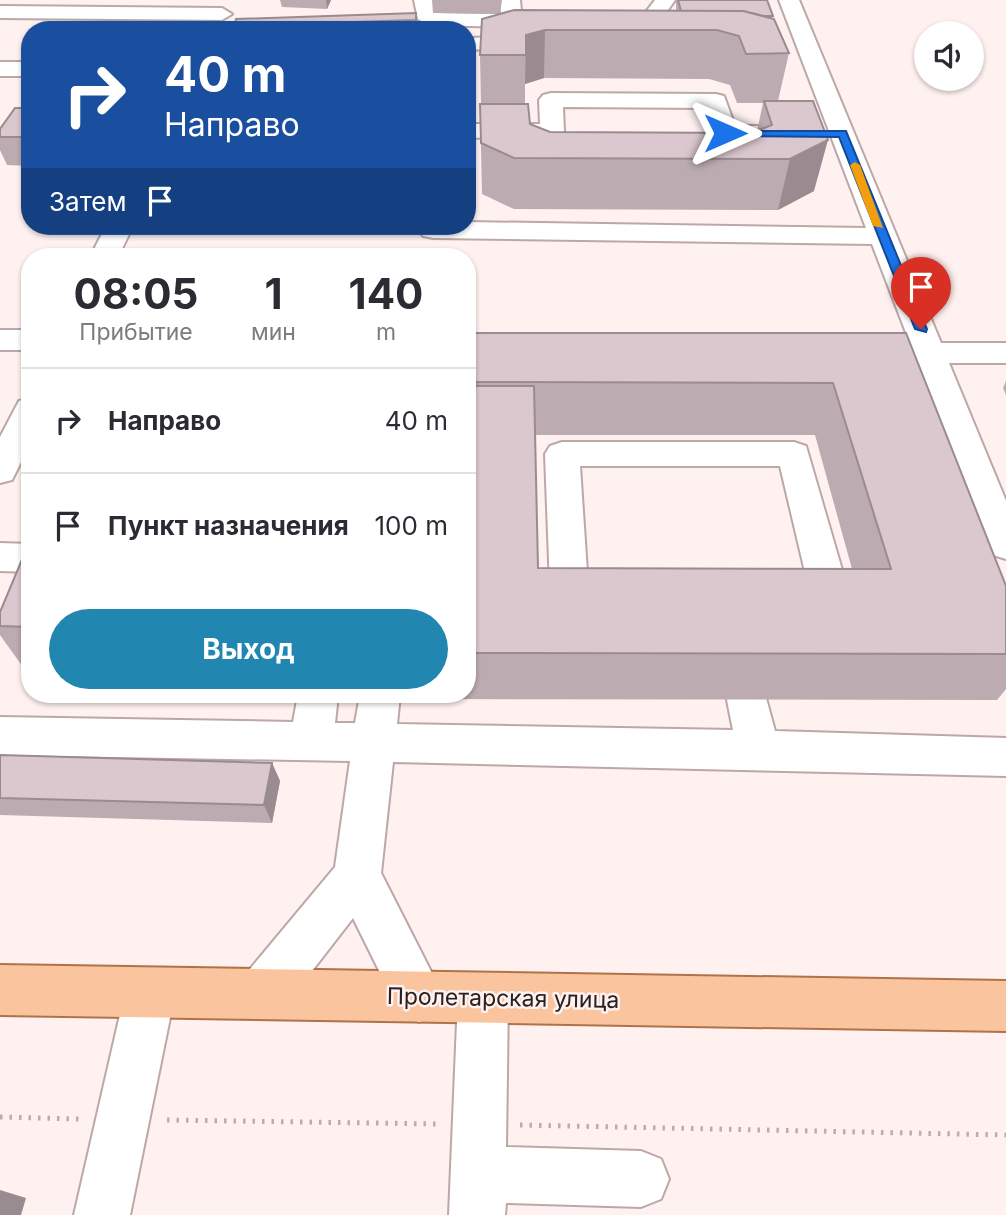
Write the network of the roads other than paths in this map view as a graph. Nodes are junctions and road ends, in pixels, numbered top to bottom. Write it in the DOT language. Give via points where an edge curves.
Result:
graph roads {
  1 [pos="424,0"];
  2 [pos="665,0"];
  3 [pos="789,0"];
  4 [pos="0,12"];
  5 [pos="222,14"];
  6 [pos="512,21"];
  7 [pos="476,39"];
  8 [pos="553,42"];
  9 [pos="607,42"];
  10 [pos="634,42"];
  11 [pos="661,42"];
  12 [pos="0,69"];
  13 [pos="21,69"];
  14 [pos="476,132"];
  15 [pos="725,133"];
  16 [pos="843,134"];
  17 [pos="733,161"];
  18 [pos="476,229"];
  19 [pos="883,236"];
  20 [pos="0,340"];
  21 [pos="21,340"];
  22 [pos="875,353"];
  23 [pos="931,353"];
  24 [pos="1006,353"];
  25 [pos="21,428"];
  26 [pos="0,471"];
  27 [pos="958,518"];
  28 [pos="1003,527"];
  29 [pos="635,587"];
  30 [pos="766,587"];
  31 [pos="748,700"];
  32 [pos="317,703"];
  33 [pos="379,703"];
  34 [pos="0,736"];
  35 [pos="311,743"];
  36 [pos="374,744"];
  37 [pos="758,749"];
  38 [pos="1006,757"];
  39 [pos="358,876"];
  40 [pos="0,990"];
  41 [pos="150,993"];
  42 [pos="263,993"];
  43 [pos="419,997"];
  44 [pos="483,998"];
  45 [pos="1006,1006"];
  46 [pos="642,1179"];
  47 [pos="477,1195"];
  48 [pos="102,1215"];
  1 -- 6 [label="street" via="428,19"];
  2 -- 10 [label="street"];
  3 -- 16 [label="street" via="794,43"];
  4 -- 5 [label="street"];
  6 -- 7 [label="street"];
  6 -- 8 [label="street"];
  9 -- 10 [label="street"];
  10 -- 11 [label="street"];
  12 -- 13 [label="street"];
  14 -- 15 [label="street" via="553,141 551,100 716,101"];
  15 -- 16 [label="street"];
  15 -- 17 [label="street"];
  16 -- 19 [label="street"];
  18 -- 19 [label="street"];
  19 -- 23 [label="street"];
  20 -- 21 [label="street"];
  22 -- 23 [label="street"];
  23 -- 24 [label="street"];
  23 -- 28 [label="street"];
  25 -- 26 [label="street"];
  27 -- 28 [label="street"];
  29 -- 30 [label="street" via="569,587 550,516 562,454 700,445 794,454 825,520 828,587"];
  31 -- 37 [label="street"];
  32 -- 35 [label="street"];
  33 -- 36 [label="street"];
  34 -- 35 [label="street"];
  35 -- 36 [label="street"];
  36 -- 37 [label="street"];
  36 -- 39 [label="street"];
  37 -- 38 [label="street"];
  39 -- 42 [label="street"];
  39 -- 43 [label="street"];
  40 -- 41 [label="main road, Пролетарская улица"];
  41 -- 42 [label="main road, Пролетарская улица"];
  41 -- 48 [label="street"];
  42 -- 43 [label="main road, Пролетарская улица"];
  43 -- 44 [label="main road, Пролетарская улица"];
  44 -- 45 [label="main road, Пролетарская улица"];
  44 -- 47 [label="street"];
  46 -- 47 [label="street"];
}
